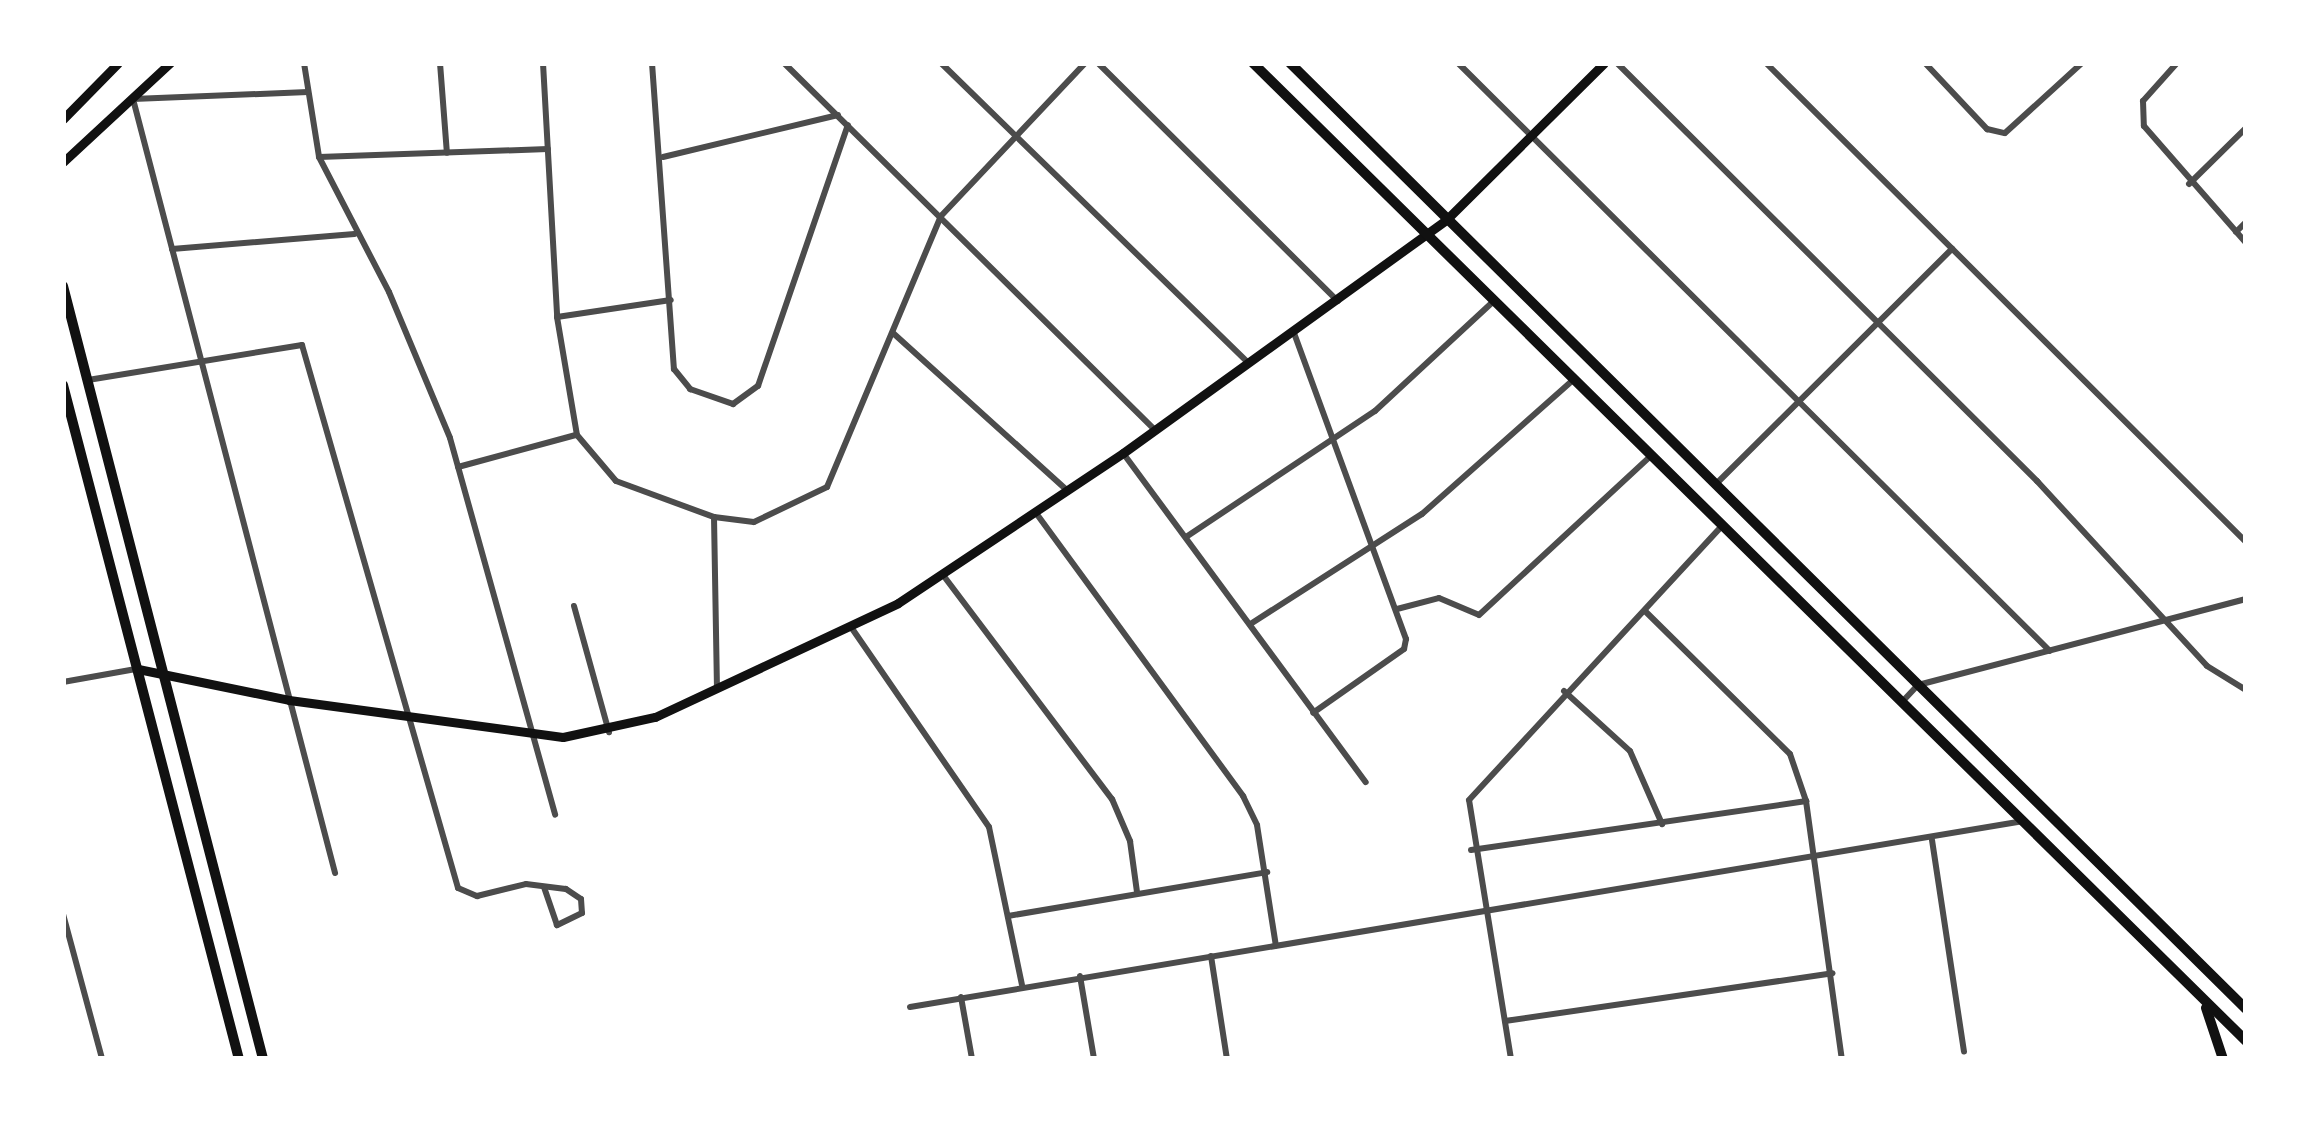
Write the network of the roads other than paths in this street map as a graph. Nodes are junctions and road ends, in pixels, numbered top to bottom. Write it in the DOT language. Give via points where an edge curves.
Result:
graph roads {
  1 [pos="118,63"];
  2 [pos="170,63"];
  3 [pos="304,63"];
  4 [pos="440,63"];
  5 [pos="542,63"];
  6 [pos="652,63"];
  7 [pos="784,63"];
  8 [pos="941,63"];
  9 [pos="1085,63"];
  10 [pos="1098,63"];
  11 [pos="1252,63"];
  12 [pos="1290,63"];
  13 [pos="1457,63"];
  14 [pos="1604,63"];
  15 [pos="1617,63"];
  16 [pos="1766,63"];
  17 [pos="2081,63"];
  18 [pos="2177,63"];
  19 [pos="1927,64"];
  20 [pos="308,92"];
  21 [pos="133,100"];
  22 [pos="838,115"];
  23 [pos="63,119"];
  24 [pos="848,124"];
  25 [pos="2246,128"];
  26 [pos="1015,134"];
  27 [pos="1532,137"];
  28 [pos="548,149"];
  29 [pos="447,153"];
  30 [pos="320,157"];
  31 [pos="663,157"];
  32 [pos="63,162"];
  33 [pos="2188,184"];
  34 [pos="941,216"];
  35 [pos="1447,219"];
  36 [pos="2246,222"];
  37 [pos="2236,232"];
  38 [pos="354,234"];
  39 [pos="1427,234"];
  40 [pos="2246,243"];
  41 [pos="1954,248"];
  42 [pos="172,249"];
  43 [pos="63,286"];
  44 [pos="1495,299"];
  45 [pos="671,300"];
  46 [pos="1339,302"];
  47 [pos="557,317"];
  48 [pos="1873,323"];
  49 [pos="893,333"];
  50 [pos="1294,333"];
  51 [pos="201,361"];
  52 [pos="1249,364"];
  53 [pos="87,380"];
  54 [pos="1573,380"];
  55 [pos="63,385"];
  56 [pos="1798,402"];
  57 [pos="1155,430"];
  58 [pos="577,434"];
  59 [pos="1334,436"];
  60 [pos="1124,453"];
  61 [pos="1652,455"];
  62 [pos="458,467"];
  63 [pos="1717,483"];
  64 [pos="1068,491"];
  65 [pos="1036,513"];
  66 [pos="714,517"];
  67 [pos="1721,527"];
  68 [pos="1186,537"];
  69 [pos="2246,542"];
  70 [pos="1375,544"];
  71 [pos="943,575"];
  72 [pos="2246,599"];
  73 [pos="574,606"];
  74 [pos="1397,609"];
  75 [pos="1645,611"];
  76 [pos="2171,618"];
  77 [pos="1252,623"];
  78 [pos="851,627"];
  79 [pos="2050,651"];
  80 [pos="138,669"];
  81 [pos="162,676"];
  82 [pos="63,682"];
  83 [pos="1918,685"];
  84 [pos="717,690"];
  85 [pos="2246,690"];
  86 [pos="1563,691"];
  87 [pos="289,700"];
  88 [pos="1901,703"];
  89 [pos="1313,712"];
  90 [pos="412,717"];
  91 [pos="609,732"];
  92 [pos="528,733"];
  93 [pos="1366,782"];
  94 [pos="1806,800"];
  95 [pos="554,815"];
  96 [pos="2024,821"];
  97 [pos="1662,824"];
  98 [pos="1932,839"];
  99 [pos="1472,850"];
  100 [pos="1815,859"];
  101 [pos="1267,872"];
  102 [pos="335,873"];
  103 [pos="544,887"];
  104 [pos="1137,892"];
  105 [pos="63,914"];
  106 [pos="1481,914"];
  107 [pos="1009,916"];
  108 [pos="1276,946"];
  109 [pos="1211,956"];
  110 [pos="1832,973"];
  111 [pos="1080,976"];
  112 [pos="1022,986"];
  113 [pos="2198,995"];
  114 [pos="962,998"];
  115 [pos="910,1007"];
  116 [pos="2246,1009"];
  117 [pos="1504,1021"];
  118 [pos="2246,1041"];
  119 [pos="1964,1052"];
  120 [pos="102,1059"];
  121 [pos="239,1059"];
  122 [pos="263,1059"];
  123 [pos="972,1059"];
  124 [pos="1094,1059"];
  125 [pos="1227,1059"];
  126 [pos="1511,1059"];
  127 [pos="1842,1059"];
  128 [pos="2223,1059"];
  1 -- 23 [label="main road"];
  2 -- 21 [label="main road"];
  3 -- 20 [label="street"];
  4 -- 29 [label="street"];
  5 -- 28 [label="street"];
  6 -- 31 [label="street"];
  7 -- 22 [label="street"];
  8 -- 26 [label="street"];
  9 -- 26 [label="street"];
  10 -- 46 [label="street"];
  11 -- 39 [label="main road"];
  12 -- 35 [label="main road"];
  13 -- 27 [label="street"];
  14 -- 27 [label="main road"];
  15 -- 48 [label="street"];
  16 -- 41 [label="street"];
  17 -- 19 [label="street" via="2015,129 1987,129"];
  18 -- 33 [label="street" via="2140,113"];
  20 -- 21 [label="street"];
  20 -- 30 [label="street"];
  21 -- 32 [label="main road"];
  21 -- 42 [label="street"];
  22 -- 24 [label="street"];
  22 -- 31 [label="street"];
  24 -- 34 [label="street"];
  24 -- 45 [label="street" via="758,386 734,404 682,384"];
  25 -- 33 [label="street"];
  26 -- 34 [label="street"];
  26 -- 52 [label="street"];
  27 -- 35 [label="main road"];
  27 -- 56 [label="street"];
  28 -- 29 [label="street"];
  28 -- 47 [label="street"];
  29 -- 30 [label="street"];
  30 -- 38 [label="street"];
  31 -- 45 [label="street"];
  33 -- 37 [label="street"];
  34 -- 49 [label="street"];
  34 -- 57 [label="street"];
  35 -- 39 [label="main road"];
  35 -- 63 [label="main road"];
  36 -- 37 [label="street"];
  37 -- 40 [label="street"];
  38 -- 42 [label="street"];
  38 -- 62 [label="street" via="406,332"];
  39 -- 44 [label="main road"];
  39 -- 46 [label="main road"];
  41 -- 48 [label="street"];
  41 -- 69 [label="street"];
  42 -- 51 [label="street"];
  43 -- 53 [label="main road"];
  44 -- 54 [label="main road"];
  44 -- 59 [label="street" via="1375,411"];
  45 -- 47 [label="street"];
  46 -- 50 [label="main road"];
  47 -- 58 [label="street"];
  48 -- 56 [label="street"];
  48 -- 76 [label="street"];
  49 -- 64 [label="street"];
  49 -- 66 [label="street" via="826,487 754,522"];
  50 -- 52 [label="main road"];
  50 -- 59 [label="street"];
  51 -- 53 [label="street"];
  51 -- 87 [label="street"];
  51 -- 90 [label="street" via="302,345 311,358"];
  52 -- 57 [label="main road"];
  53 -- 81 [label="main road"];
  54 -- 61 [label="main road"];
  54 -- 70 [label="street" via="1422,514"];
  55 -- 80 [label="main road"];
  56 -- 63 [label="street"];
  56 -- 79 [label="street"];
  57 -- 60 [label="main road"];
  58 -- 62 [label="street"];
  58 -- 66 [label="street" via="616,481"];
  59 -- 68 [label="street"];
  59 -- 70 [label="street"];
  60 -- 64 [label="main road"];
  60 -- 68 [label="street"];
  61 -- 67 [label="main road"];
  61 -- 74 [label="street" via="1479,615 1467,616 1445,599"];
  62 -- 92 [label="street"];
  63 -- 83 [label="main road"];
  64 -- 65 [label="main road"];
  65 -- 71 [label="main road"];
  65 -- 101 [label="street" via="1243,796"];
  66 -- 84 [label="street"];
  67 -- 75 [label="street"];
  67 -- 88 [label="main road"];
  68 -- 77 [label="street"];
  70 -- 74 [label="street"];
  70 -- 77 [label="street"];
  71 -- 78 [label="main road"];
  71 -- 104 [label="street" via="1112,799 1130,841"];
  72 -- 76 [label="street"];
  73 -- 91 [label="street"];
  74 -- 89 [label="street" via="1404,650"];
  75 -- 86 [label="street"];
  75 -- 94 [label="street" via="1776,735"];
  76 -- 79 [label="street"];
  76 -- 85 [label="street" via="2207,666"];
  77 -- 89 [label="street"];
  78 -- 84 [label="main road"];
  78 -- 107 [label="street" via="989,827"];
  79 -- 83 [label="street"];
  80 -- 81 [label="main road"];
  80 -- 82 [label="street"];
  80 -- 121 [label="main road"];
  81 -- 87 [label="main road"];
  81 -- 122 [label="main road"];
  83 -- 88 [label="street"];
  83 -- 116 [label="main road"];
  84 -- 91 [label="main road"];
  86 -- 97 [label="street" via="1630,751"];
  86 -- 99 [label="street" via="1476,785 1467,820"];
  87 -- 90 [label="main road"];
  87 -- 102 [label="street"];
  88 -- 96 [label="main road"];
  89 -- 93 [label="street"];
  90 -- 92 [label="main road"];
  90 -- 103 [label="street" via="458,888 477,896"];
  91 -- 92 [label="main road"];
  92 -- 95 [label="street"];
  94 -- 97 [label="street"];
  94 -- 100 [label="street"];
  96 -- 98 [label="street"];
  96 -- 113 [label="main road"];
  97 -- 99 [label="street"];
  98 -- 100 [label="street"];
  98 -- 119 [label="street"];
  99 -- 106 [label="street"];
  100 -- 106 [label="street"];
  100 -- 110 [label="street"];
  101 -- 104 [label="street"];
  101 -- 108 [label="street"];
  103 -- 103 [label="street" via="550,920 575,920 581,899"];
  104 -- 107 [label="street"];
  105 -- 120 [label="street"];
  106 -- 108 [label="street"];
  106 -- 117 [label="street"];
  107 -- 112 [label="street"];
  108 -- 109 [label="street"];
  109 -- 111 [label="street"];
  109 -- 125 [label="street"];
  110 -- 117 [label="street"];
  110 -- 127 [label="street"];
  111 -- 112 [label="street"];
  111 -- 124 [label="street"];
  112 -- 114 [label="street"];
  113 -- 118 [label="main road"];
  113 -- 128 [label="main road"];
  114 -- 115 [label="street"];
  114 -- 123 [label="street"];
  117 -- 126 [label="street"];
}
